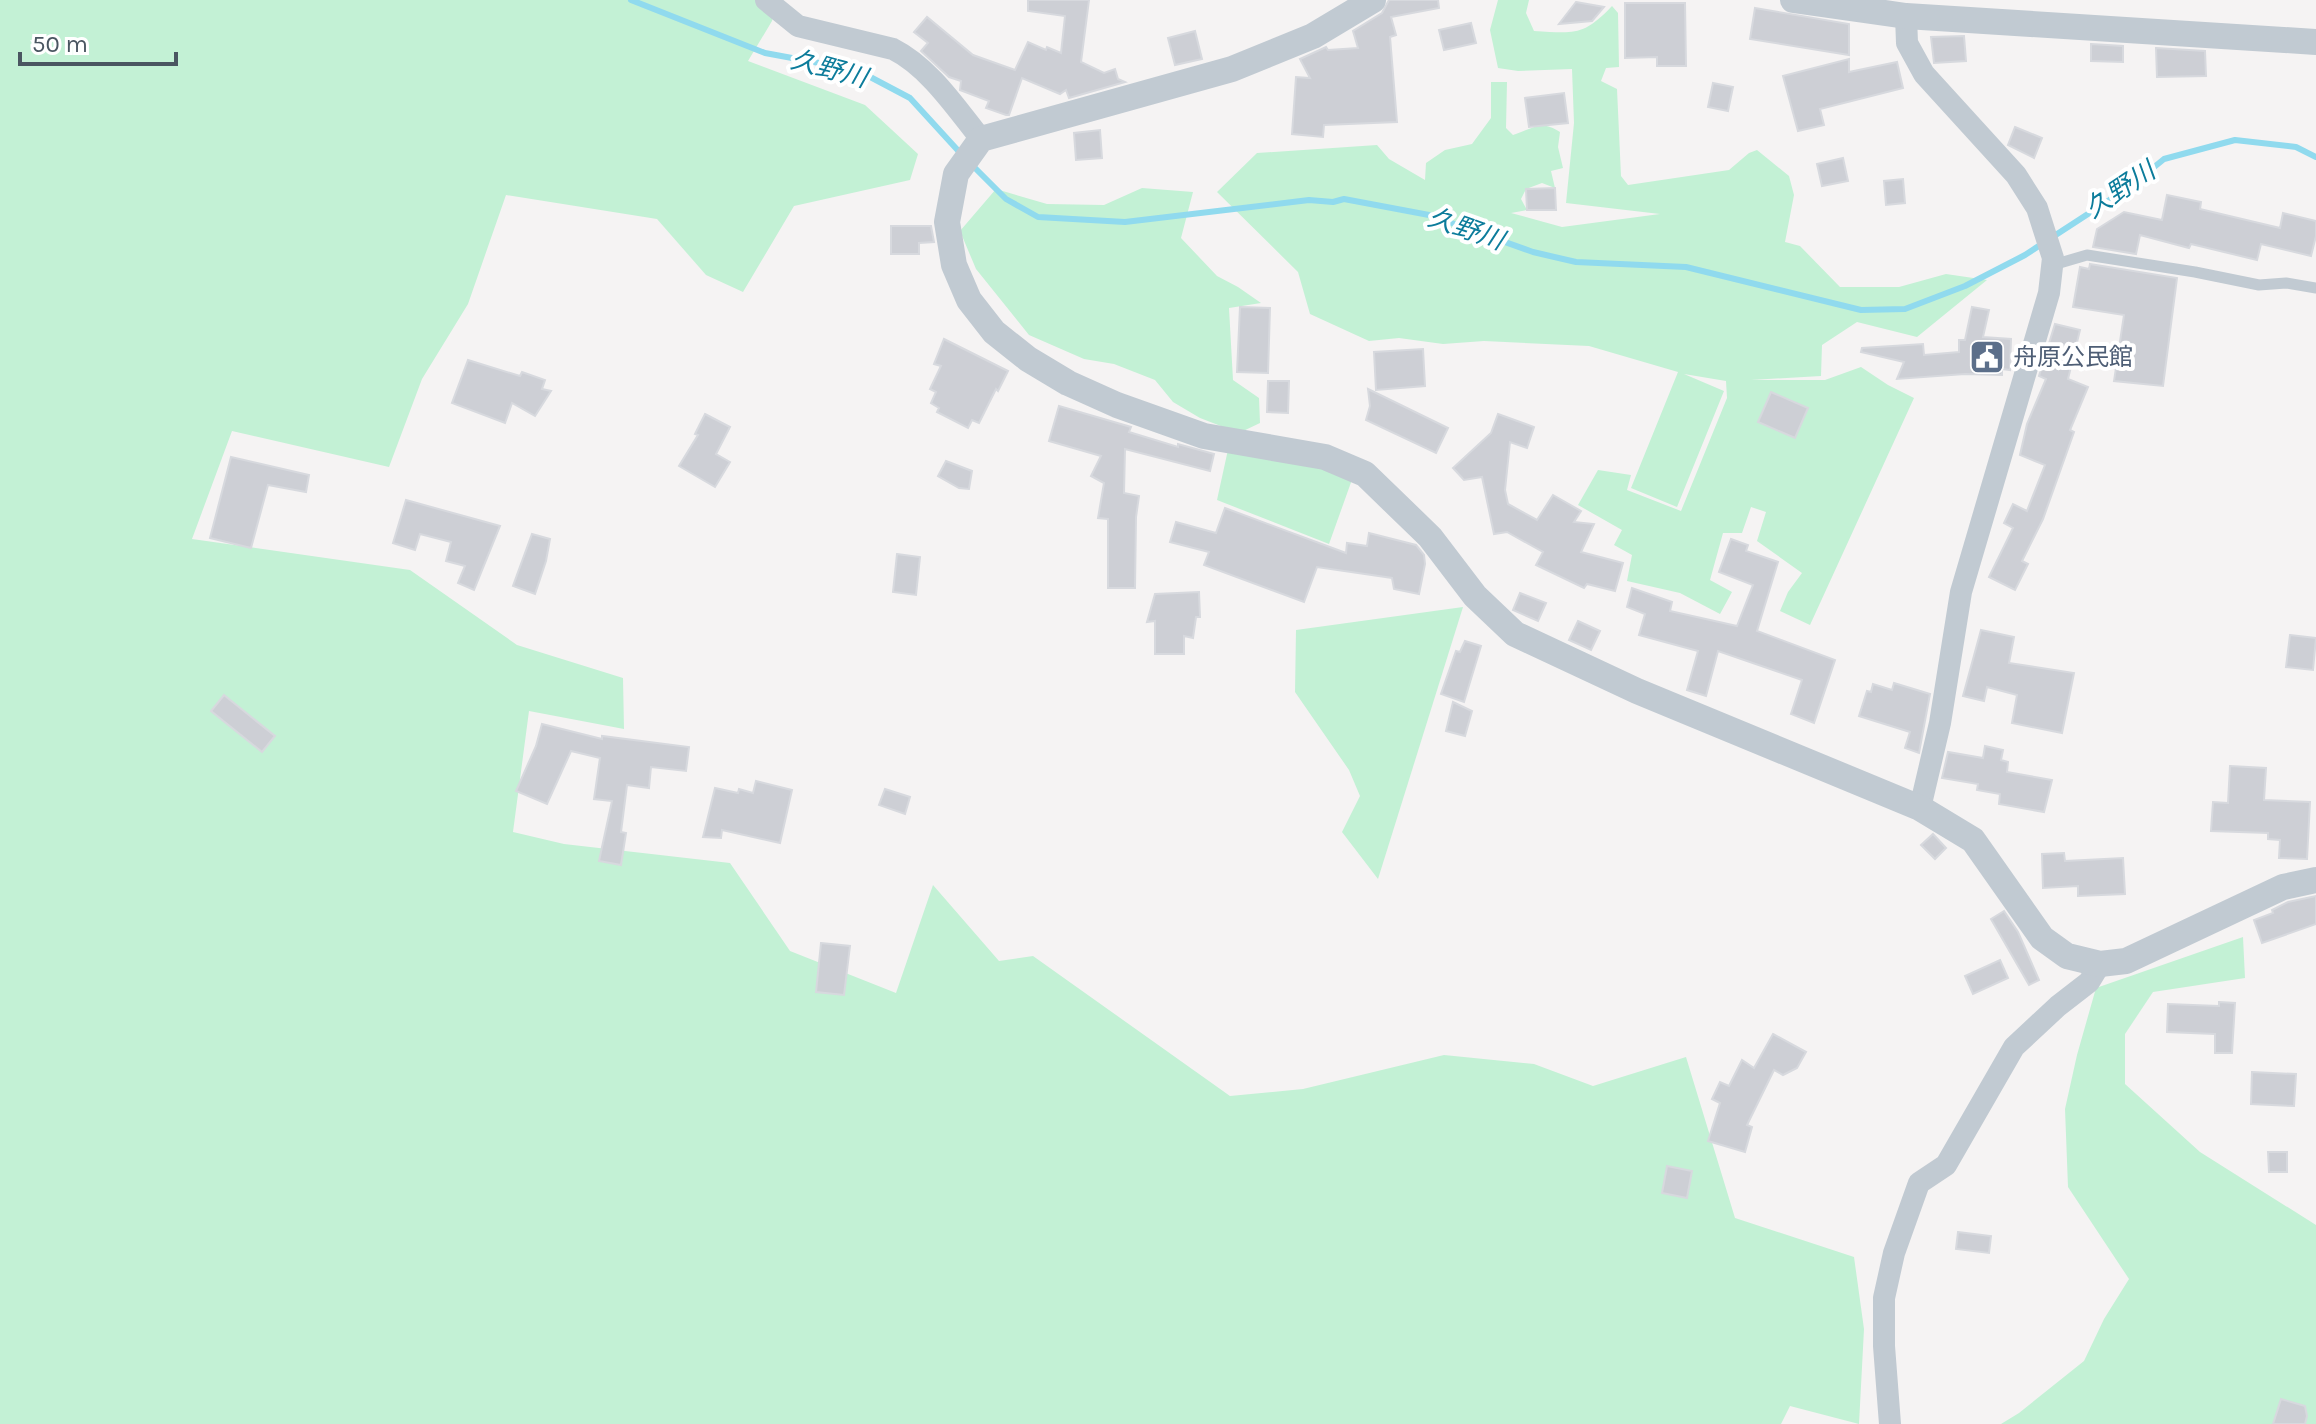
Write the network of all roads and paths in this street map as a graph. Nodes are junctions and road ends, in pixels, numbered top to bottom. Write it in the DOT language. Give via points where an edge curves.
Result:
graph roads {
  1 [pos="766,0"];
  2 [pos="1373,0"];
  3 [pos="1793,0"];
  4 [pos="1906,16"];
  5 [pos="2316,42"];
  6 [pos="981,139"];
  7 [pos="2053,261"];
  8 [pos="2316,288"];
  9 [pos="1920,808"];
  10 [pos="2316,880"];
  11 [pos="2100,964"];
  12 [pos="1890,1424"];
  1 -- 6 [label="street" via="798,26 907,56"];
  2 -- 6 [label="street" via="1313,36 1232,69"];
  3 -- 4 [label="street"];
  4 -- 5 [label="street"];
  4 -- 7 [label="street" via="1907,43 1924,74 2007,164 2037,208"];
  6 -- 9 [label="street" via="956,174 947,222 954,265 969,300 994,332 1028,359 1117,405 1204,436 1325,457 1355,469 1430,537 1475,596 1515,634 1637,691"];
  7 -- 8 [label="lane" via="2087,255 2259,285"];
  7 -- 9 [label="street" via="2049,293 1961,592"];
  9 -- 11 [label="street" via="1973,840 2042,938 2067,956"];
  10 -- 11 [label="street" via="2283,887 2126,961"];
  11 -- 12 [label="street" via="2089,982 2014,1047 1946,1165 1919,1183 1884,1298"];
}
